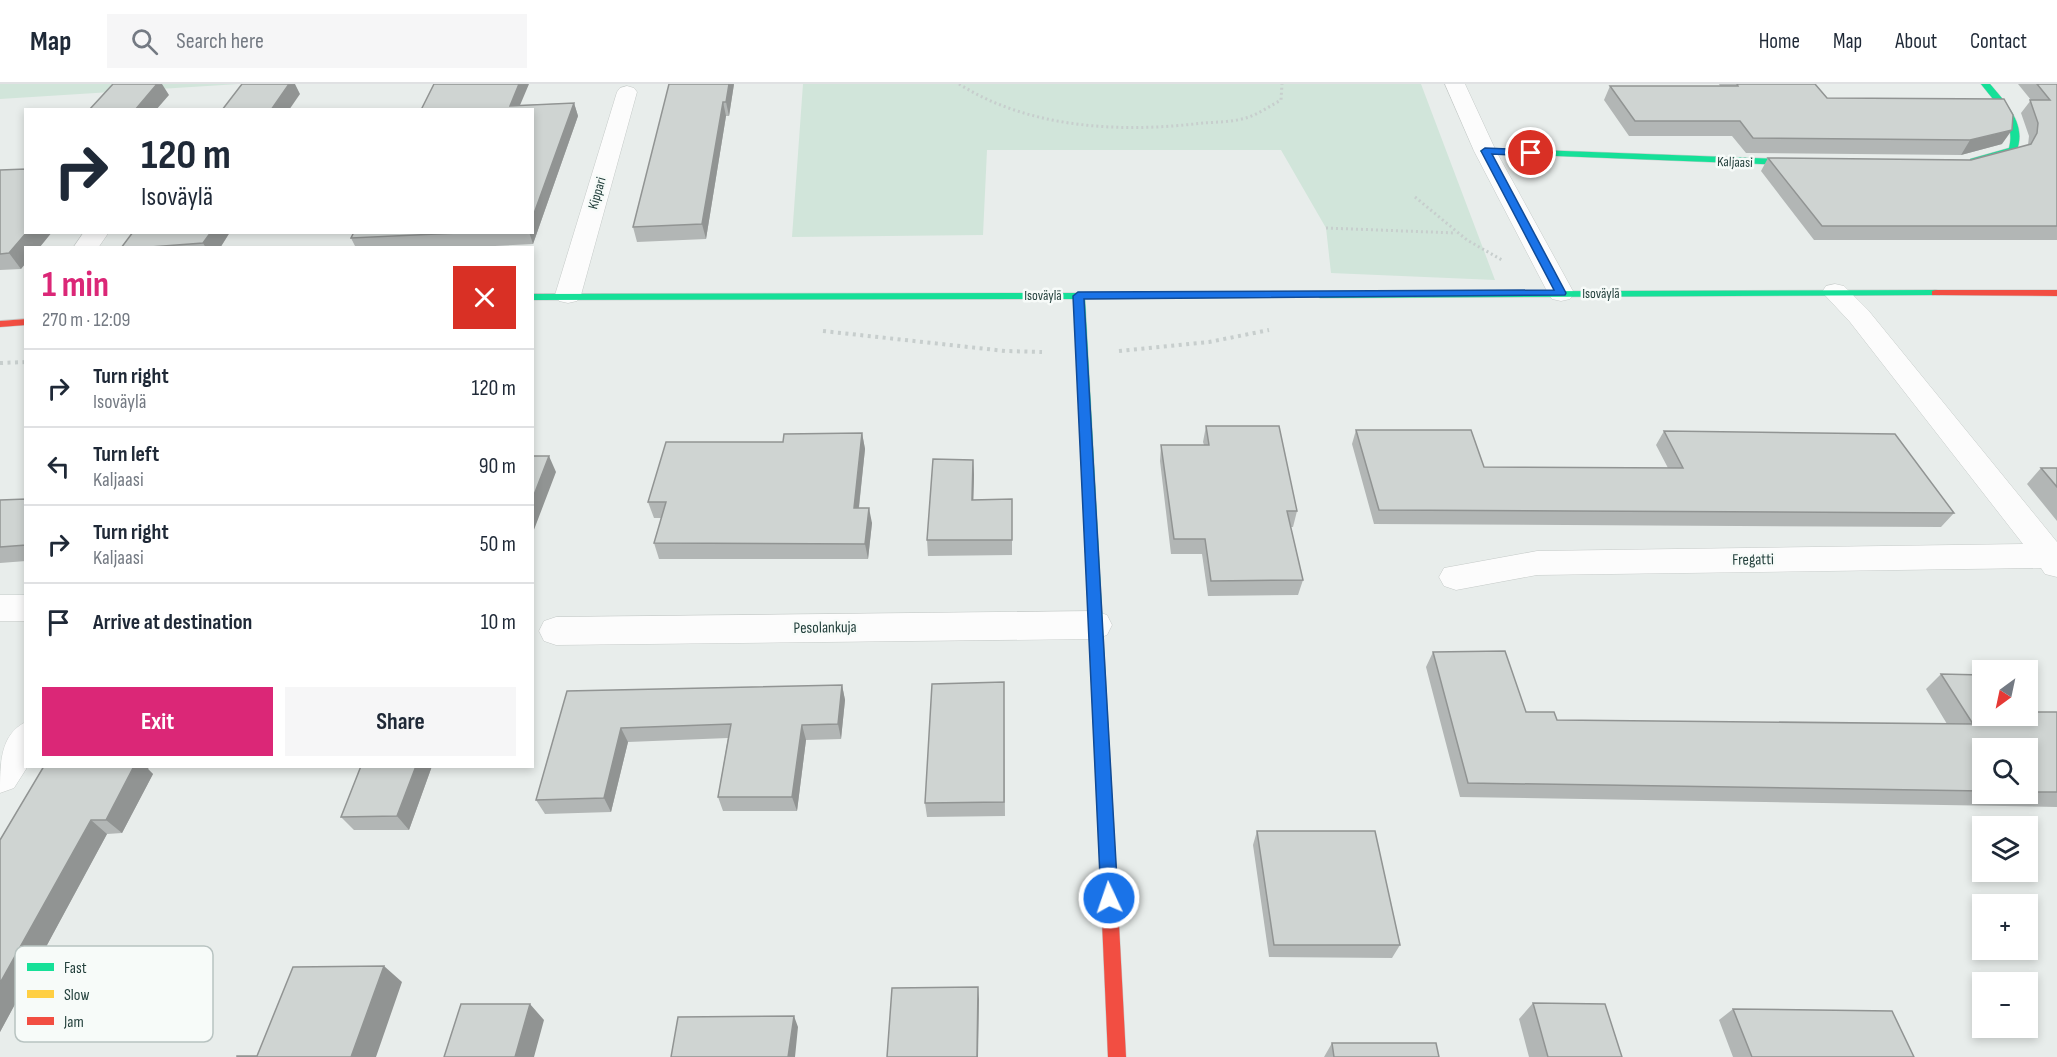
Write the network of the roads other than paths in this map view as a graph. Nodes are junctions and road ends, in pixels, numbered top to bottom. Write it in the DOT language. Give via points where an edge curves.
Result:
graph roads {
  1 [pos="1455,84"];
  2 [pos="1985,84"];
  3 [pos="627,92"];
  4 [pos="1485,151"];
  5 [pos="1820,163"];
  6 [pos="1962,164"];
  7 [pos="1556,284"];
  8 [pos="1835,292"];
  9 [pos="2057,293"];
  10 [pos="568,295"];
  11 [pos="1078,296"];
  12 [pos="534,297"];
  13 [pos="2055,559"];
  14 [pos="1456,577"];
  15 [pos="0,608"];
  16 [pos="24,608"];
  17 [pos="1095,625"];
  18 [pos="556,631"];
  19 [pos="24,741"];
  20 [pos="0,776"];
  21 [pos="1117,1057"];
  1 -- 4 [label="street"];
  2 -- 6 [label="street" via="2018,128 2018,141 2013,150"];
  3 -- 10 [label="street, Kippari"];
  4 -- 5 [label="street, Kaljaasi"];
  4 -- 7 [label="street"];
  7 -- 8 [label="street, Isoväylä"];
  7 -- 11 [label="street, Isoväylä"];
  8 -- 9 [label="street, Isoväylä"];
  8 -- 13 [label="street, Fregatti" via="1859,316"];
  10 -- 11 [label="street, Isoväylä"];
  10 -- 12 [label="street, Isoväylä"];
  11 -- 17 [label="street"];
  13 -- 14 [label="street, Fregatti" via="1537,563"];
  15 -- 16 [label="street"];
  17 -- 18 [label="street, Pesolankuja"];
  17 -- 21 [label="street"];
  19 -- 20 [label="street"];
}
